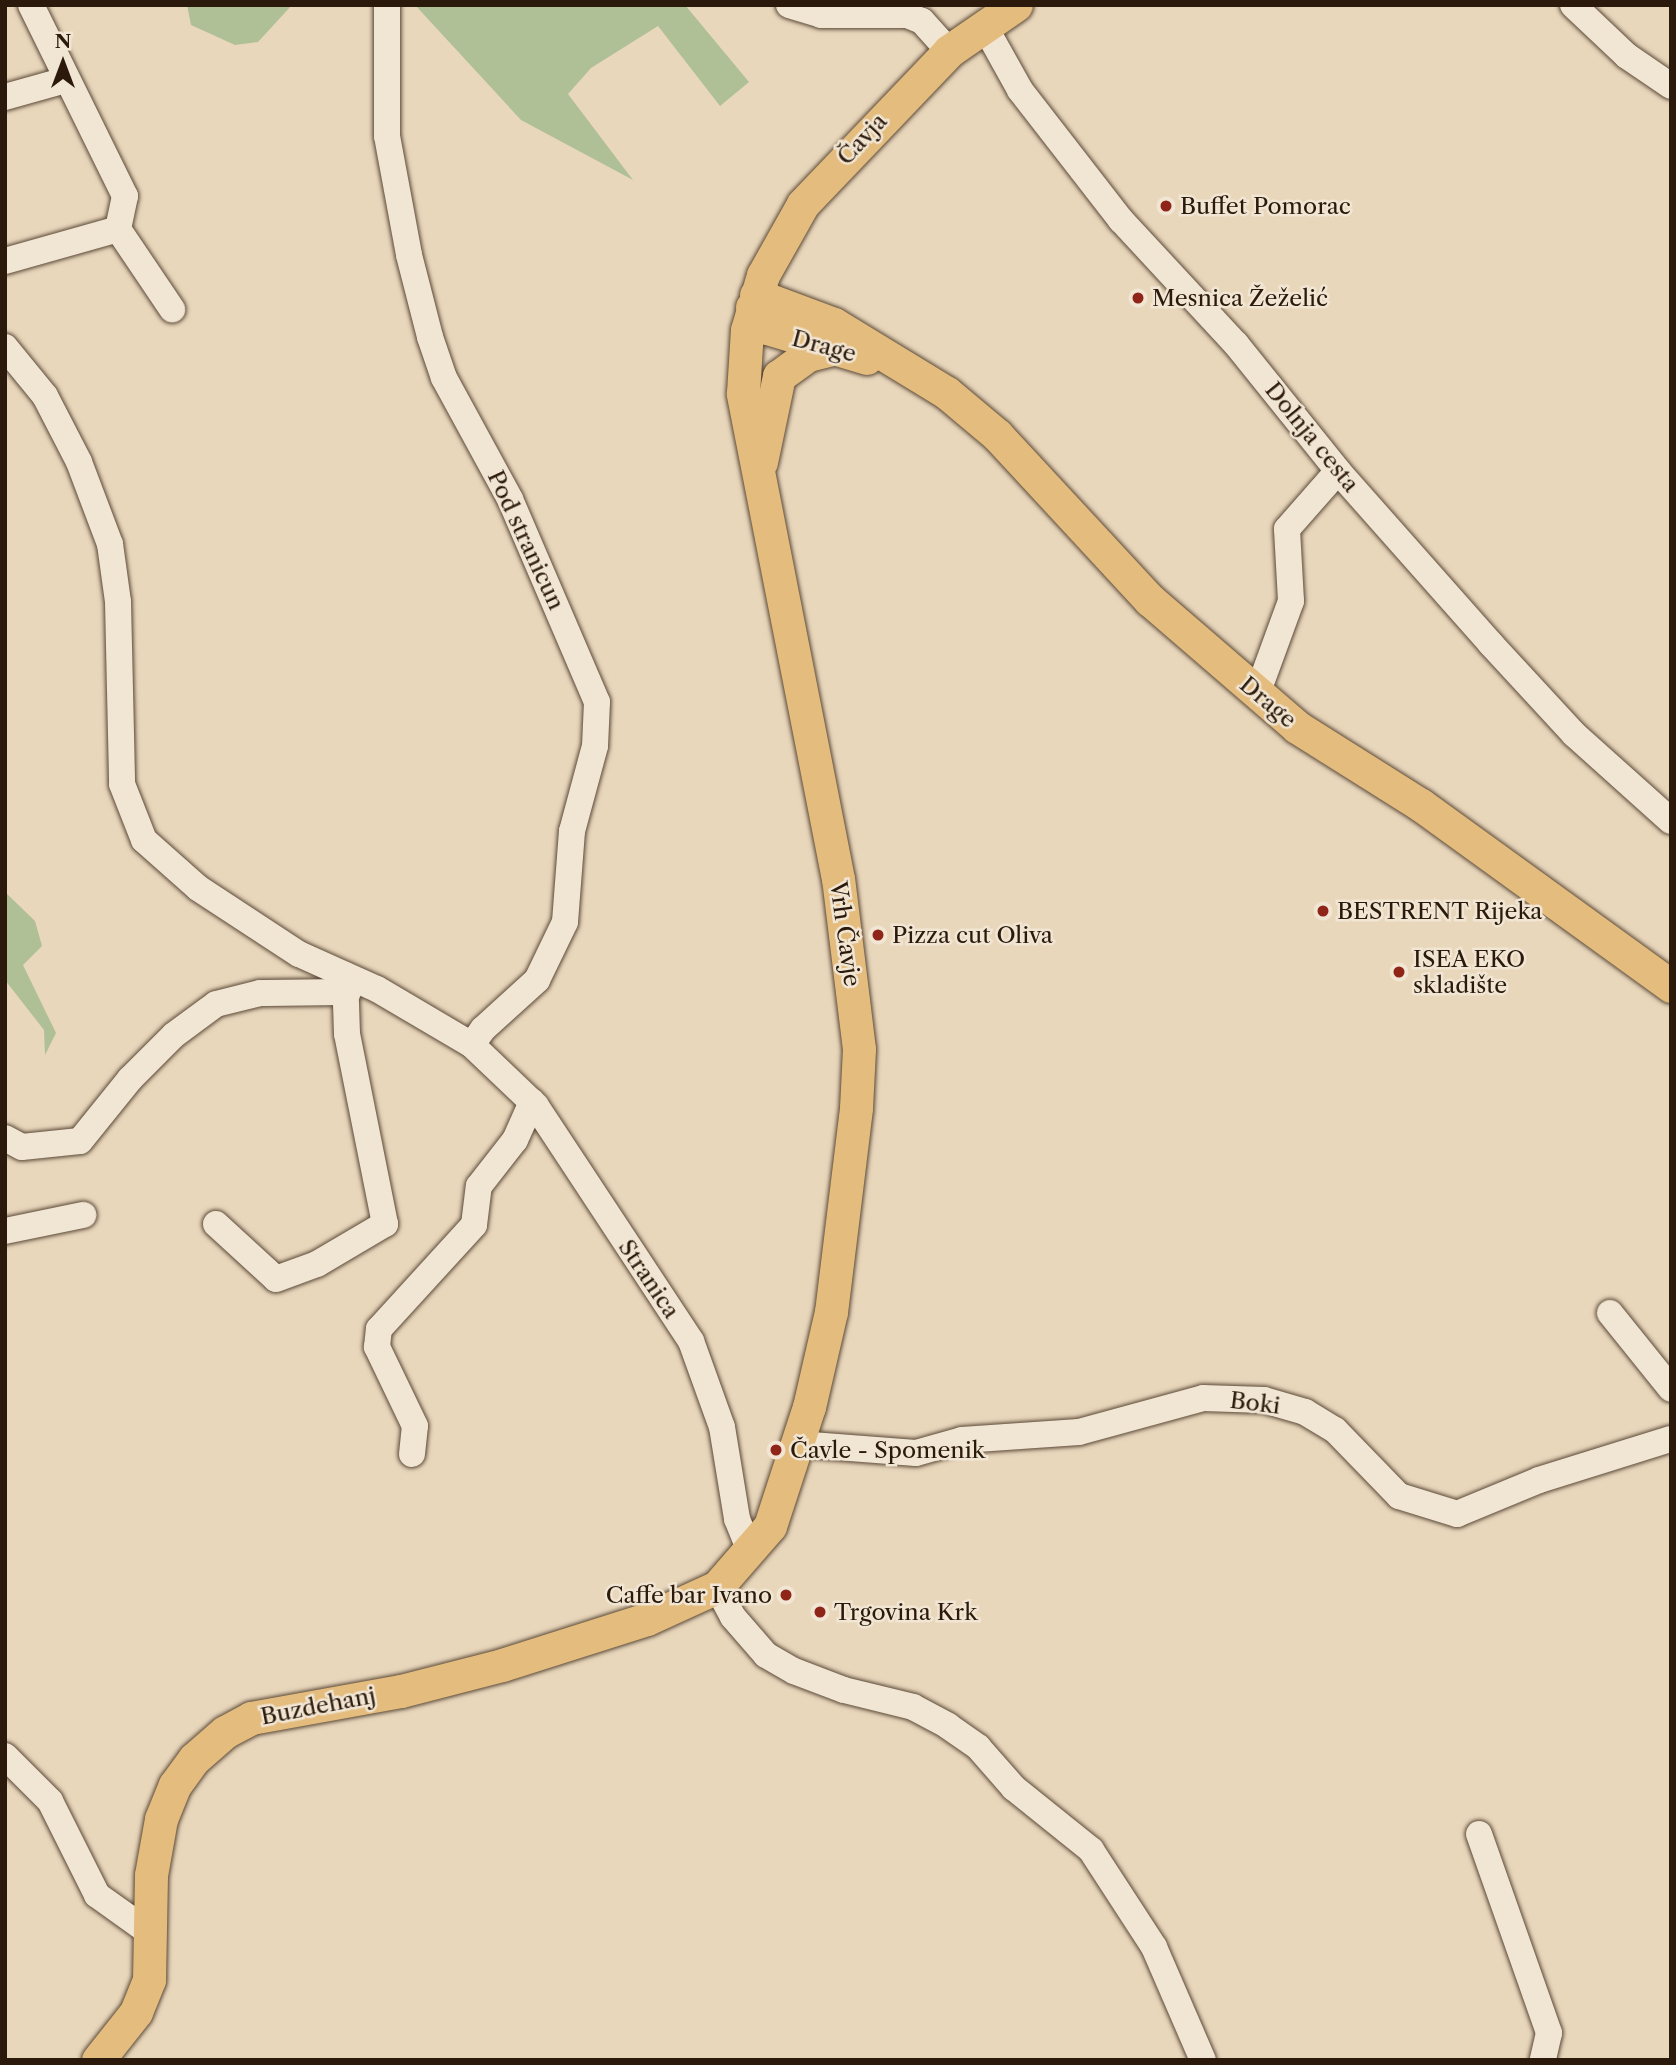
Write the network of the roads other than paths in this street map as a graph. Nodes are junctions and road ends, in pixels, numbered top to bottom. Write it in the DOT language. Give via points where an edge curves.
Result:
graph roads {
  1 [pos="31,5"];
  2 [pos="789,5"];
  3 [pos="1016,5"];
  4 [pos="1573,5"];
  5 [pos="386,7"];
  6 [pos="985,27"];
  7 [pos="949,51"];
  8 [pos="66,80"];
  9 [pos="1671,86"];
  10 [pos="5,97"];
  11 [pos="118,229"];
  12 [pos="5,261"];
  13 [pos="754,301"];
  14 [pos="172,309"];
  15 [pos="5,346"];
  16 [pos="836,348"];
  17 [pos="907,371"];
  18 [pos="757,471"];
  19 [pos="1338,471"];
  20 [pos="1258,694"];
  21 [pos="1671,821"];
  22 [pos="346,983"];
  23 [pos="1671,986"];
  24 [pos="472,1045"];
  25 [pos="532,1102"];
  26 [pos="5,1138"];
  27 [pos="83,1215"];
  28 [pos="216,1224"];
  29 [pos="5,1231"];
  30 [pos="1610,1313"];
  31 [pos="1671,1389"];
  32 [pos="1671,1439"];
  33 [pos="798,1444"];
  34 [pos="412,1454"];
  35 [pos="750,1552"];
  36 [pos="717,1587"];
  37 [pos="5,1756"];
  38 [pos="1479,1833"];
  39 [pos="153,1936"];
  40 [pos="98,2060"];
  41 [pos="1203,2060"];
  42 [pos="1543,2060"];
  1 -- 8 [label="street"];
  2 -- 7 [label="street" via="821,15 907,15 922,22"];
  3 -- 6 [label="main road, Čavja"];
  4 -- 9 [label="street" via="1627,56"];
  5 -- 24 [label="street, Pod stranicun" via="387,136 430,337 443,378 510,499 597,702 595,746 572,831 565,922 537,980 483,1029"];
  6 -- 7 [label="main road, Čavja"];
  6 -- 19 [label="street, Dolnja cesta" via="1020,90 1121,220 1236,344"];
  7 -- 13 [label="main road, Čavja" via="803,204 780,240"];
  8 -- 10 [label="street"];
  8 -- 11 [label="street" via="125,196"];
  11 -- 12 [label="street"];
  11 -- 14 [label="street"];
  13 -- 16 [label="main road, Drage" via="766,328"];
  13 -- 17 [label="main road, Drage" via="834,324"];
  13 -- 18 [label="main road, Vrh Čavje" via="741,373"];
  15 -- 22 [label="street, Stranica" via="46,396 79,462 110,544 118,602 122,784 144,840 198,888"];
  16 -- 17 [label="main road, Drage"];
  16 -- 18 [label="main road" via="808,355 779,376 770,401 768,442"];
  17 -- 20 [label="main road, Drage" via="947,393 997,435 1150,600"];
  18 -- 33 [label="main road, Vrh Čavje" via="838,879 859,1049 833,1300"];
  19 -- 20 [label="street" via="1287,529 1291,601"];
  19 -- 21 [label="street, Dolnja cesta" via="1574,734"];
  20 -- 23 [label="main road, Drage" via="1297,727 1570,909"];
  22 -- 24 [label="street, Stranica"];
  22 -- 26 [label="street" via="260,993 216,1004 165,1044 80,1141 22,1147"];
  22 -- 28 [label="street" via="347,1034 385,1224 317,1264 276,1279"];
  24 -- 25 [label="street, Stranica"];
  25 -- 34 [label="street" via="515,1140 479,1186 474,1225 379,1329 377,1347 415,1426"];
  25 -- 35 [label="street, Stranica" via="691,1341 722,1427 737,1519"];
  27 -- 29 [label="street"];
  30 -- 31 [label="street"];
  32 -- 33 [label="street, Boki" via="1539,1480 1457,1514 1399,1496 1335,1430 1305,1412 1264,1400 1203,1398 1079,1432 962,1440 916,1453"];
  33 -- 35 [label="main road, Vrh Čavje" via="770,1526"];
  35 -- 36 [label="main road, Buzdehanj"];
  36 -- 39 [label="main road, Buzdehanj" via="647,1619 502,1665 401,1691 251,1718 225,1732 194,1759 175,1785 162,1819 151,1875"];
  36 -- 41 [label="street" via="733,1617 766,1655 844,1690 913,1707 948,1726 978,1747 1014,1788 1091,1850 1154,1947"];
  37 -- 39 [label="street" via="50,1801 97,1895"];
  38 -- 42 [label="street" via="1549,2033"];
  39 -- 40 [label="main road, Buzdehanj" via="149,1980 136,2012"];
}
